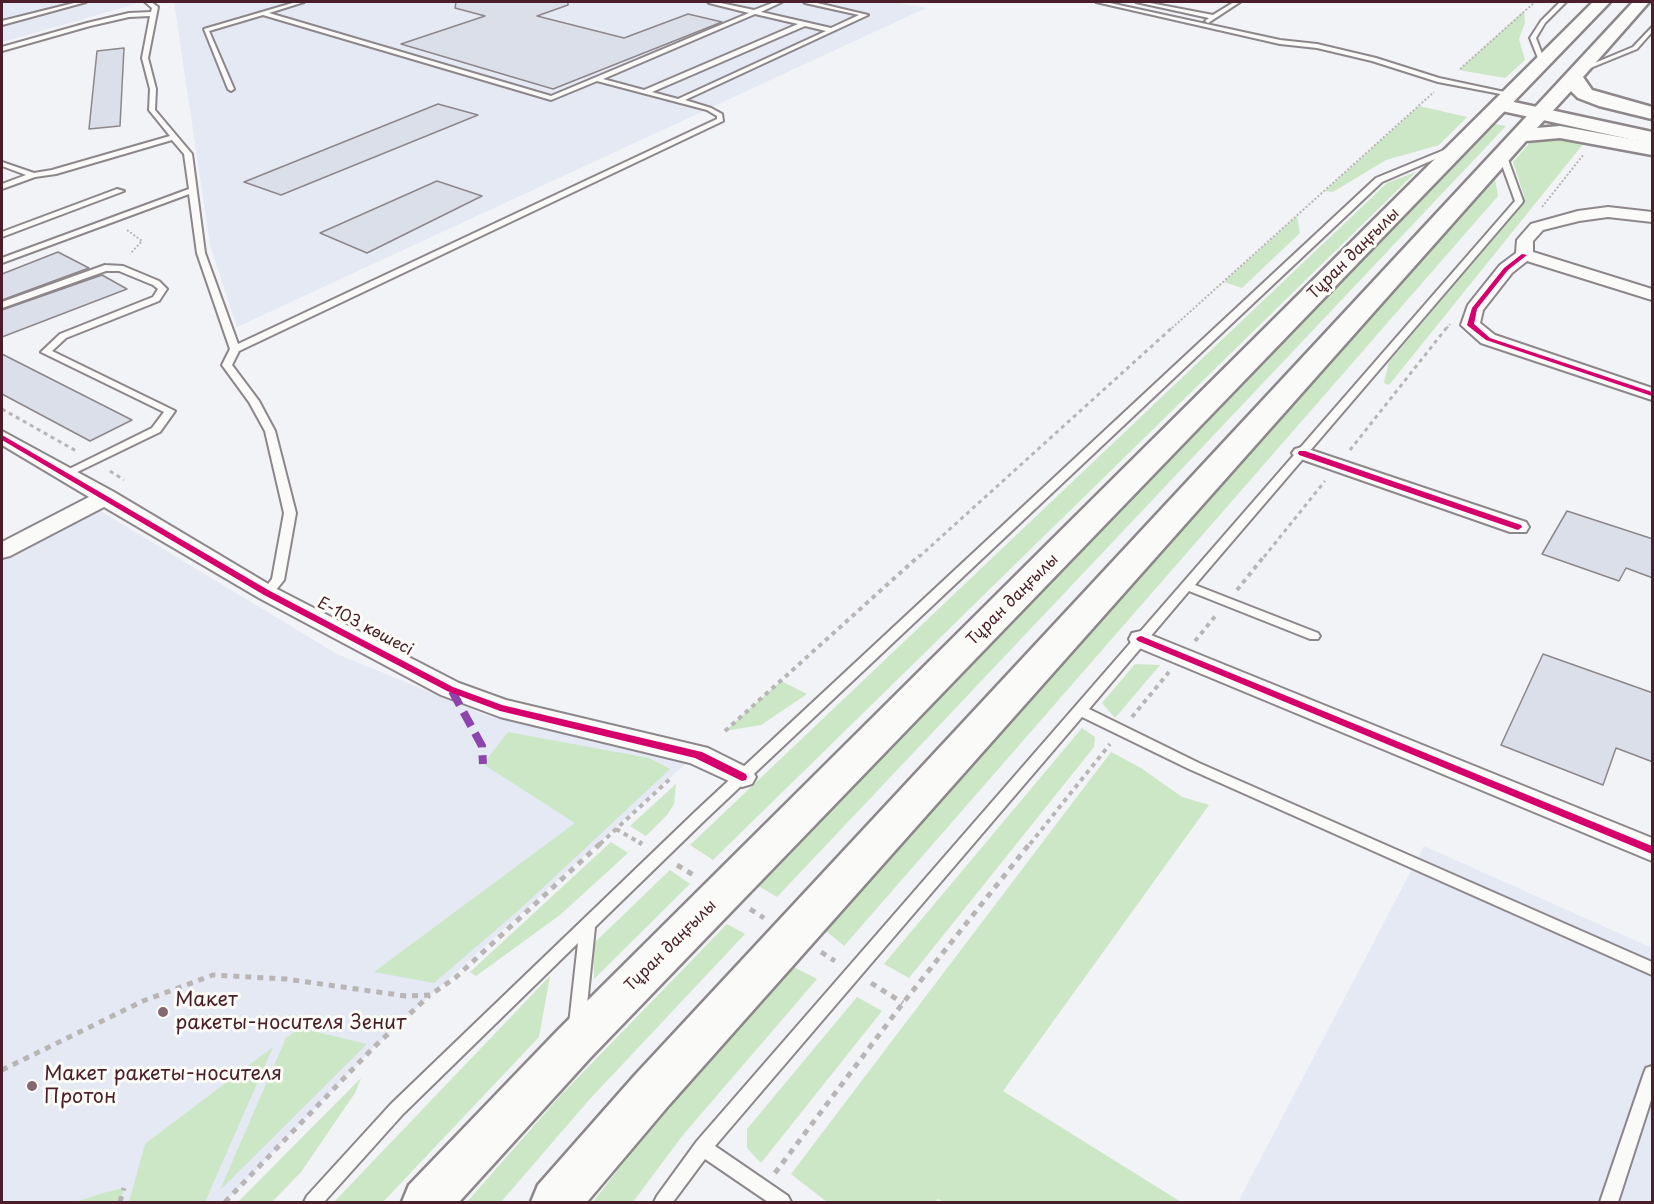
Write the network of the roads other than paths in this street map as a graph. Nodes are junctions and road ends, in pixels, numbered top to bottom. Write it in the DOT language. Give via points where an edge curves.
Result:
graph roads {
  1 [pos="82,2"];
  2 [pos="148,2"];
  3 [pos="301,2"];
  4 [pos="711,2"];
  5 [pos="779,2"];
  6 [pos="807,2"];
  7 [pos="1099,2"];
  8 [pos="1139,2"];
  9 [pos="1237,2"];
  10 [pos="1563,2"];
  11 [pos="1602,2"];
  12 [pos="1641,2"];
  13 [pos="755,12"];
  14 [pos="262,13"];
  15 [pos="153,14"];
  16 [pos="1214,17"];
  17 [pos="2,24"];
  18 [pos="804,24"];
  19 [pos="1205,24"];
  20 [pos="1653,29"];
  21 [pos="832,30"];
  22 [pos="2,49"];
  23 [pos="1542,62"];
  24 [pos="1575,74"];
  25 [pos="597,78"];
  26 [pos="231,89"];
  27 [pos="645,92"];
  28 [pos="1505,100"];
  29 [pos="678,101"];
  30 [pos="1544,108"];
  31 [pos="1653,113"];
  32 [pos="1653,123"];
  33 [pos="174,137"];
  34 [pos="1653,138"];
  35 [pos="1494,146"];
  36 [pos="1653,149"];
  37 [pos="2,164"];
  38 [pos="33,174"];
  39 [pos="2,187"];
  40 [pos="192,190"];
  41 [pos="120,191"];
  42 [pos="1653,218"];
  43 [pos="2,235"];
  44 [pos="1524,255"];
  45 [pos="2,261"];
  46 [pos="1653,295"];
  47 [pos="2,305"];
  48 [pos="235,349"];
  49 [pos="1653,394"];
  50 [pos="2,437"];
  51 [pos="1302,453"];
  52 [pos="67,474"];
  53 [pos="106,497"];
  54 [pos="1518,527"];
  55 [pos="2,551"];
  56 [pos="1187,586"];
  57 [pos="267,593"];
  58 [pos="1314,636"];
  59 [pos="1141,639"];
  60 [pos="1079,710"];
  61 [pos="742,777"];
  62 [pos="1653,850"];
  63 [pos="588,927"];
  64 [pos="1653,969"];
  65 [pos="575,1043"];
  66 [pos="1653,1074"];
  67 [pos="703,1147"];
  68 [pos="313,1203"];
  69 [pos="427,1203"];
  70 [pos="556,1203"];
  71 [pos="663,1203"];
  72 [pos="782,1203"];
  73 [pos="1609,1203"];
  1 -- 17 [label="lane"];
  2 -- 15 [label="lane" via="154,7"];
  3 -- 14 [label="lane"];
  4 -- 13 [label="lane"];
  5 -- 13 [label="lane"];
  6 -- 21 [label="lane" via="865,15"];
  7 -- 19 [label="lane"];
  8 -- 16 [label="lane"];
  9 -- 16 [label="lane"];
  10 -- 23 [label="lane" via="1533,38"];
  11 -- 23 [label="main road, Тұран даңғылы"];
  12 -- 24 [label="main road, Тұран даңғылы"];
  13 -- 18 [label="lane"];
  13 -- 25 [label="lane"];
  14 -- 25 [label="lane" via="551,98"];
  14 -- 26 [label="lane" via="206,30"];
  15 -- 22 [label="lane" via="129,15"];
  15 -- 33 [label="lane" via="145,58 153,89 152,110"];
  16 -- 19 [label="lane"];
  18 -- 21 [label="lane"];
  18 -- 27 [label="lane"];
  19 -- 28 [label="lane" via="1374,59"];
  20 -- 24 [label="lane" via="1635,48"];
  21 -- 29 [label="lane"];
  23 -- 28 [label="main road, Тұран даңғылы"];
  24 -- 30 [label="main road, Тұран даңғылы"];
  24 -- 31 [label="main road" via="1578,88 1585,94"];
  25 -- 27 [label="lane"];
  27 -- 29 [label="lane"];
  28 -- 30 [label="main road"];
  28 -- 35 [label="main road, Тұран даңғылы"];
  29 -- 48 [label="lane" via="710,109 721,120"];
  30 -- 32 [label="main road"];
  30 -- 34 [label="main road"];
  30 -- 35 [label="main road, Тұран даңғылы"];
  33 -- 38 [label="lane" via="82,165"];
  33 -- 40 [label="lane" via="188,153"];
  35 -- 36 [label="main road" via="1560,132"];
  35 -- 51 [label="lane" via="1519,201"];
  35 -- 61 [label="lane" via="1379,180"];
  35 -- 65 [label="main road, Тұран даңғылы"];
  35 -- 70 [label="main road, Тұран даңғылы" via="652,1090"];
  37 -- 38 [label="lane"];
  38 -- 39 [label="lane"];
  40 -- 45 [label="lane"];
  40 -- 48 [label="lane" via="201,253"];
  41 -- 43 [label="lane"];
  42 -- 44 [label="street" via="1608,212 1547,224 1537,227 1525,240"];
  44 -- 46 [label="street"];
  44 -- 49 [label="street" via="1506,269 1474,309 1470,325 1488,339"];
  47 -- 52 [label="lane" via="105,268 120,268 156,283 163,290 156,299 63,336 46,352 170,411 156,429"];
  48 -- 57 [label="lane" via="228,365 270,431 290,513 278,580"];
  50 -- 52 [label="street, Е-103 көшесі"];
  51 -- 54 [label="street"];
  51 -- 56 [label="lane"];
  52 -- 53 [label="street, Е-103 көшесі"];
  53 -- 55 [label="street"];
  53 -- 57 [label="street, Е-103 көшесі"];
  56 -- 58 [label="lane"];
  56 -- 59 [label="lane"];
  57 -- 61 [label="street, Е-103 көшесі" via="480,701 573,728 661,744 698,755"];
  59 -- 60 [label="lane"];
  59 -- 62 [label="street"];
  60 -- 64 [label="lane" via="1194,766"];
  60 -- 67 [label="lane"];
  61 -- 63 [label="lane"];
  63 -- 65 [label="lane"];
  63 -- 68 [label="lane" via="397,1109"];
  65 -- 69 [label="main road, Тұран даңғылы"];
  66 -- 73 [label="lane"];
  67 -- 71 [label="lane"];
  67 -- 72 [label="lane"];
}
